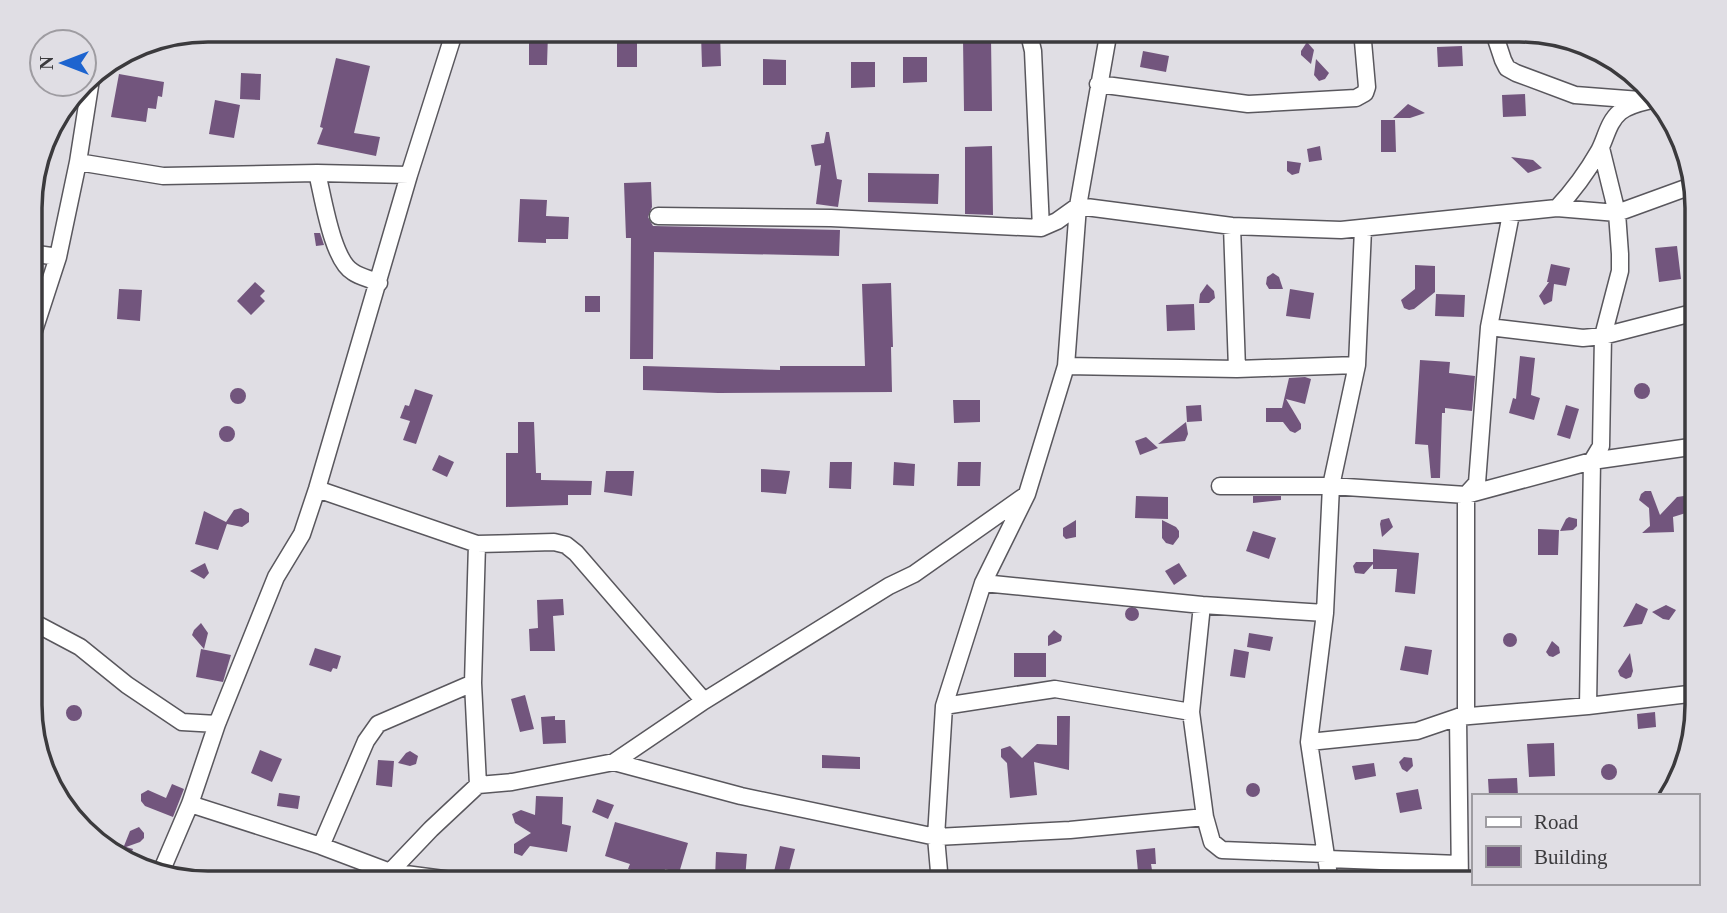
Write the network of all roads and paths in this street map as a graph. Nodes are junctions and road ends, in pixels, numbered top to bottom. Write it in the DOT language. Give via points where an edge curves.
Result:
graph roads {
  1 [pos="452,42"];
  2 [pos="1031,42"];
  3 [pos="1107,42"];
  4 [pos="1363,42"];
  5 [pos="1497,42"];
  6 [pos="1098,84"];
  7 [pos="1642,97"];
  8 [pos="88,98"];
  9 [pos="1643,98"];
  10 [pos="1601,148"];
  11 [pos="78,162"];
  12 [pos="317,173"];
  13 [pos="409,175"];
  14 [pos="1684,189"];
  15 [pos="1078,206"];
  16 [pos="1557,208"];
  17 [pos="1617,213"];
  18 [pos="1511,214"];
  19 [pos="658,216"];
  20 [pos="1232,226"];
  21 [pos="1041,228"];
  22 [pos="1363,229"];
  23 [pos="42,255"];
  24 [pos="58,257"];
  25 [pos="379,283"];
  26 [pos="42,306"];
  27 [pos="1685,316"];
  28 [pos="1489,327"];
  29 [pos="1604,336"];
  30 [pos="1357,365"];
  31 [pos="1066,366"];
  32 [pos="1237,369"];
  33 [pos="1685,448"];
  34 [pos="1592,461"];
  35 [pos="1220,486"];
  36 [pos="1331,486"];
  37 [pos="317,489"];
  38 [pos="1027,494"];
  39 [pos="1465,495"];
  40 [pos="477,544"];
  41 [pos="983,583"];
  42 [pos="1202,605"];
  43 [pos="1325,613"];
  44 [pos="42,627"];
  45 [pos="473,683"];
  46 [pos="1685,694"];
  47 [pos="704,701"];
  48 [pos="944,706"];
  49 [pos="1588,706"];
  50 [pos="1191,712"];
  51 [pos="1458,717"];
  52 [pos="217,724"];
  53 [pos="1309,742"];
  54 [pos="614,762"];
  55 [pos="478,785"];
  56 [pos="190,804"];
  57 [pos="1206,817"];
  58 [pos="936,836"];
  59 [pos="321,846"];
  60 [pos="1464,853"];
  61 [pos="1327,856"];
  62 [pos="164,865"];
  63 [pos="374,871"];
  64 [pos="392,871"];
  65 [pos="939,871"];
  66 [pos="1329,871"];
  67 [pos="1462,871"];
  1 -- 13 [label="street"];
  2 -- 21 [label="street"];
  3 -- 6 [label="street"];
  4 -- 6 [label="street" via="1367,87 1356,98 1248,104"];
  5 -- 7 [label="street" via="1507,68 1516,74 1576,95"];
  6 -- 15 [label="street"];
  8 -- 11 [label="street"];
  9 -- 10 [label="street" via="1613,120"];
  10 -- 16 [label="street"];
  10 -- 17 [label="street"];
  11 -- 12 [label="street" via="163,176"];
  11 -- 24 [label="street"];
  12 -- 13 [label="street"];
  12 -- 25 [label="street" via="338,251 350,272"];
  13 -- 25 [label="street"];
  14 -- 17 [label="street"];
  15 -- 20 [label="street"];
  15 -- 21 [label="street"];
  15 -- 31 [label="street"];
  16 -- 17 [label="street"];
  16 -- 18 [label="street"];
  17 -- 29 [label="street" via="1620,271"];
  18 -- 22 [label="street"];
  18 -- 28 [label="street"];
  19 -- 21 [label="street"];
  20 -- 22 [label="street"];
  20 -- 32 [label="street"];
  22 -- 30 [label="street"];
  23 -- 24 [label="street"];
  24 -- 26 [label="street"];
  25 -- 37 [label="street"];
  27 -- 29 [label="street"];
  28 -- 29 [label="street" via="1583,338"];
  28 -- 39 [label="street" via="1477,483"];
  29 -- 34 [label="street" via="1601,446"];
  30 -- 32 [label="street"];
  30 -- 36 [label="street"];
  31 -- 32 [label="street"];
  31 -- 38 [label="street"];
  33 -- 34 [label="street"];
  34 -- 39 [label="street"];
  34 -- 49 [label="street"];
  35 -- 36 [label="street"];
  36 -- 39 [label="street"];
  36 -- 43 [label="street"];
  37 -- 40 [label="street"];
  37 -- 52 [label="street" via="302,534 276,577"];
  38 -- 41 [label="street"];
  38 -- 47 [label="street" via="914,573"];
  39 -- 51 [label="street" via="1466,714"];
  40 -- 45 [label="street"];
  40 -- 47 [label="street" via="566,545"];
  41 -- 42 [label="street"];
  41 -- 48 [label="street"];
  42 -- 43 [label="street"];
  42 -- 50 [label="street"];
  43 -- 53 [label="street"];
  44 -- 52 [label="street" via="80,647 182,722"];
  45 -- 55 [label="street"];
  45 -- 59 [label="street" via="378,724 366,741"];
  46 -- 49 [label="street"];
  47 -- 54 [label="street"];
  48 -- 50 [label="street" via="1055,689"];
  48 -- 58 [label="street"];
  49 -- 51 [label="street"];
  50 -- 57 [label="street"];
  51 -- 53 [label="street" via="1417,731"];
  51 -- 60 [label="street"];
  52 -- 56 [label="street"];
  53 -- 61 [label="street"];
  54 -- 55 [label="street"];
  54 -- 58 [label="street" via="741,796"];
  55 -- 64 [label="street"];
  56 -- 59 [label="street"];
  56 -- 62 [label="street"];
  57 -- 58 [label="street" via="1070,831"];
  57 -- 61 [label="street" via="1212,842 1222,850"];
  58 -- 65 [label="street"];
  59 -- 63 [label="street"];
  60 -- 61 [label="street"];
  60 -- 67 [label="street"];
  61 -- 66 [label="street"];
}
